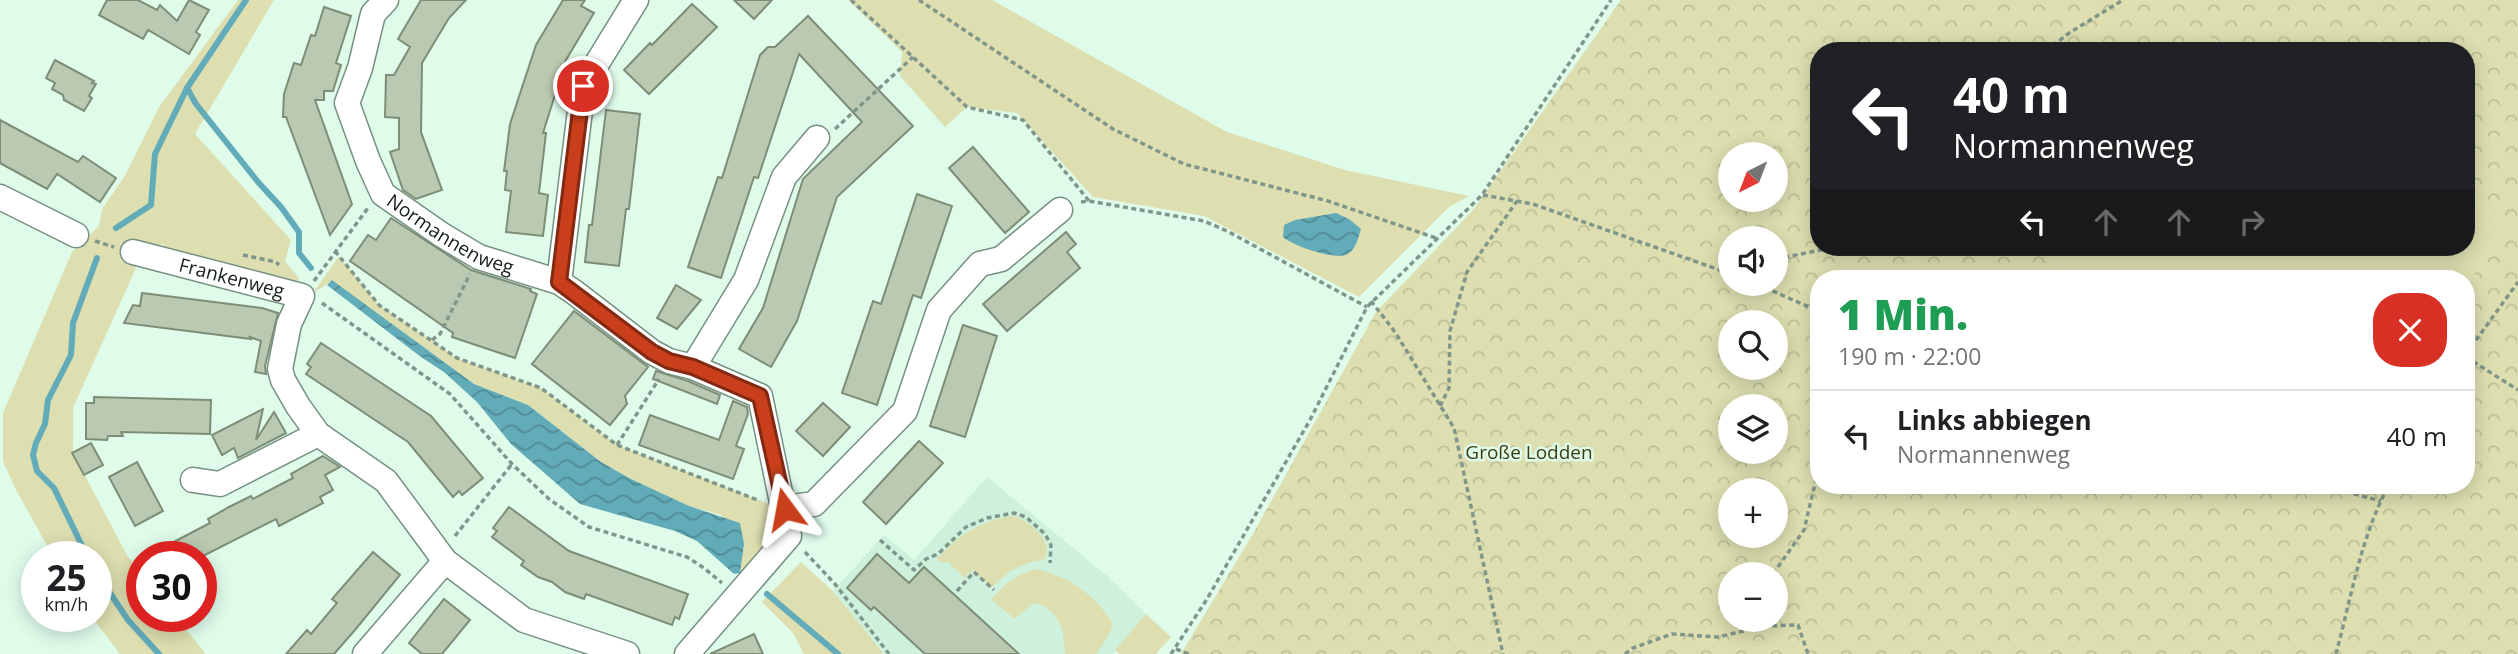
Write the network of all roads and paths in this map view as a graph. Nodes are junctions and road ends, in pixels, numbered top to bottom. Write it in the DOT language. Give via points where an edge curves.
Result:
graph roads {
  1 [pos="386,0"];
  2 [pos="636,0"];
  3 [pos="851,0"];
  4 [pos="919,0"];
  5 [pos="1611,0"];
  6 [pos="2123,0"];
  7 [pos="2058,42"];
  8 [pos="913,58"];
  9 [pos="817,138"];
  10 [pos="383,194"];
  11 [pos="1482,195"];
  12 [pos="0,197"];
  13 [pos="1089,201"];
  14 [pos="1517,201"];
  15 [pos="1060,210"];
  16 [pos="76,235"];
  17 [pos="1437,238"];
  18 [pos="335,251"];
  19 [pos="133,252"];
  20 [pos="1810,252"];
  21 [pos="479,257"];
  22 [pos="1788,257"];
  23 [pos="1718,269"];
  24 [pos="559,282"];
  25 [pos="2518,282"];
  26 [pos="302,296"];
  27 [pos="1783,296"];
  28 [pos="1371,301"];
  29 [pos="1367,307"];
  30 [pos="1810,308"];
  31 [pos="432,341"];
  32 [pos="2475,343"];
  33 [pos="2475,362"];
  34 [pos="681,364"];
  35 [pos="2518,390"];
  36 [pos="1440,406"];
  37 [pos="318,434"];
  38 [pos="617,445"];
  39 [pos="512,464"];
  40 [pos="193,480"];
  41 [pos="1813,494"];
  42 [pos="2355,494"];
  43 [pos="2384,494"];
  44 [pos="2381,501"];
  45 [pos="785,509"];
  46 [pos="789,536"];
  47 [pos="880,540"];
  48 [pos="445,561"];
  49 [pos="1781,562"];
  50 [pos="1050,563"];
  51 [pos="957,590"];
  52 [pos="993,590"];
  53 [pos="736,596"];
  54 [pos="1788,625"];
  55 [pos="1739,632"];
  56 [pos="595,649"];
  57 [pos="1176,649"];
  58 [pos="365,654"];
  59 [pos="627,654"];
  60 [pos="687,654"];
  61 [pos="889,654"];
  62 [pos="1171,654"];
  63 [pos="1189,654"];
  64 [pos="1503,654"];
  65 [pos="1625,654"];
  66 [pos="1808,654"];
  67 [pos="2336,654"];
  1 -- 10 [label="street, Normannenweg" via="373,14 347,103"];
  2 -- 24 [label="street" via="583,86"];
  3 -- 8 [label="path"];
  4 -- 17 [label="path" via="1113,129 1184,164 1328,201"];
  5 -- 11 [label="path"];
  6 -- 7 [label="path"];
  8 -- 9 [label="path" via="839,126"];
  8 -- 13 [label="path" via="967,107 1023,120"];
  9 -- 34 [label="street" via="784,177 746,280"];
  10 -- 18 [label="path"];
  10 -- 21 [label="street, Normannenweg"];
  11 -- 14 [label="path"];
  11 -- 17 [label="path"];
  12 -- 16 [label="street"];
  13 -- 15 [label="path"];
  13 -- 29 [label="path" via="1204,221"];
  14 -- 23 [label="path"];
  14 -- 36 [label="path" via="1467,272 1450,331 1449,388"];
  15 -- 45 [label="street" via="1001,259 980,264 939,310 905,411 814,504"];
  16 -- 19 [label="path"];
  17 -- 28 [label="path"];
  18 -- 26 [label="path"];
  18 -- 31 [label="path" via="379,305"];
  19 -- 26 [label="street, Frankenweg"];
  20 -- 22 [label="path"];
  21 -- 24 [label="street, Normannenweg"];
  21 -- 31 [label="path" via="440,334"];
  24 -- 34 [label="street, Normannenweg" via="652,352"];
  25 -- 32 [label="path"];
  26 -- 37 [label="street, Frankenweg" via="289,324 280,369"];
  26 -- 39 [label="path" via="318,301 450,394"];
  27 -- 30 [label="path"];
  28 -- 29 [label="path"];
  28 -- 36 [label="path"];
  29 -- 57 [label="path" via="1310,420"];
  31 -- 38 [label="path" via="457,358 541,388"];
  33 -- 35 [label="path"];
  34 -- 38 [label="path"];
  34 -- 45 [label="street, Normannenweg" via="760,396"];
  36 -- 64 [label="path" via="1454,428"];
  37 -- 40 [label="street" via="220,484"];
  37 -- 48 [label="street, Frankenweg" via="386,481"];
  38 -- 45 [label="path"];
  39 -- 48 [label="path" via="451,542"];
  39 -- 53 [label="path" via="549,499 589,527 687,557"];
  41 -- 49 [label="path" via="1804,530"];
  42 -- 44 [label="path"];
  43 -- 44 [label="path"];
  44 -- 67 [label="path"];
  45 -- 46 [label="street, Normannenweg"];
  46 -- 53 [label="street"];
  46 -- 61 [label="path" via="835,584"];
  47 -- 50 [label="path" via="914,570 966,527 1014,513 1045,534 1051,545"];
  48 -- 56 [label="street, Frankenweg" via="524,620"];
  48 -- 58 [label="street"];
  51 -- 52 [label="path" via="974,572"];
  53 -- 60 [label="street"];
  54 -- 66 [label="path" via="1798,625"];
  55 -- 65 [label="path" via="1718,637 1672,634"];
  56 -- 59 [label="street, Frankenweg"];
  57 -- 62 [label="path"];
  57 -- 63 [label="path"];
}
